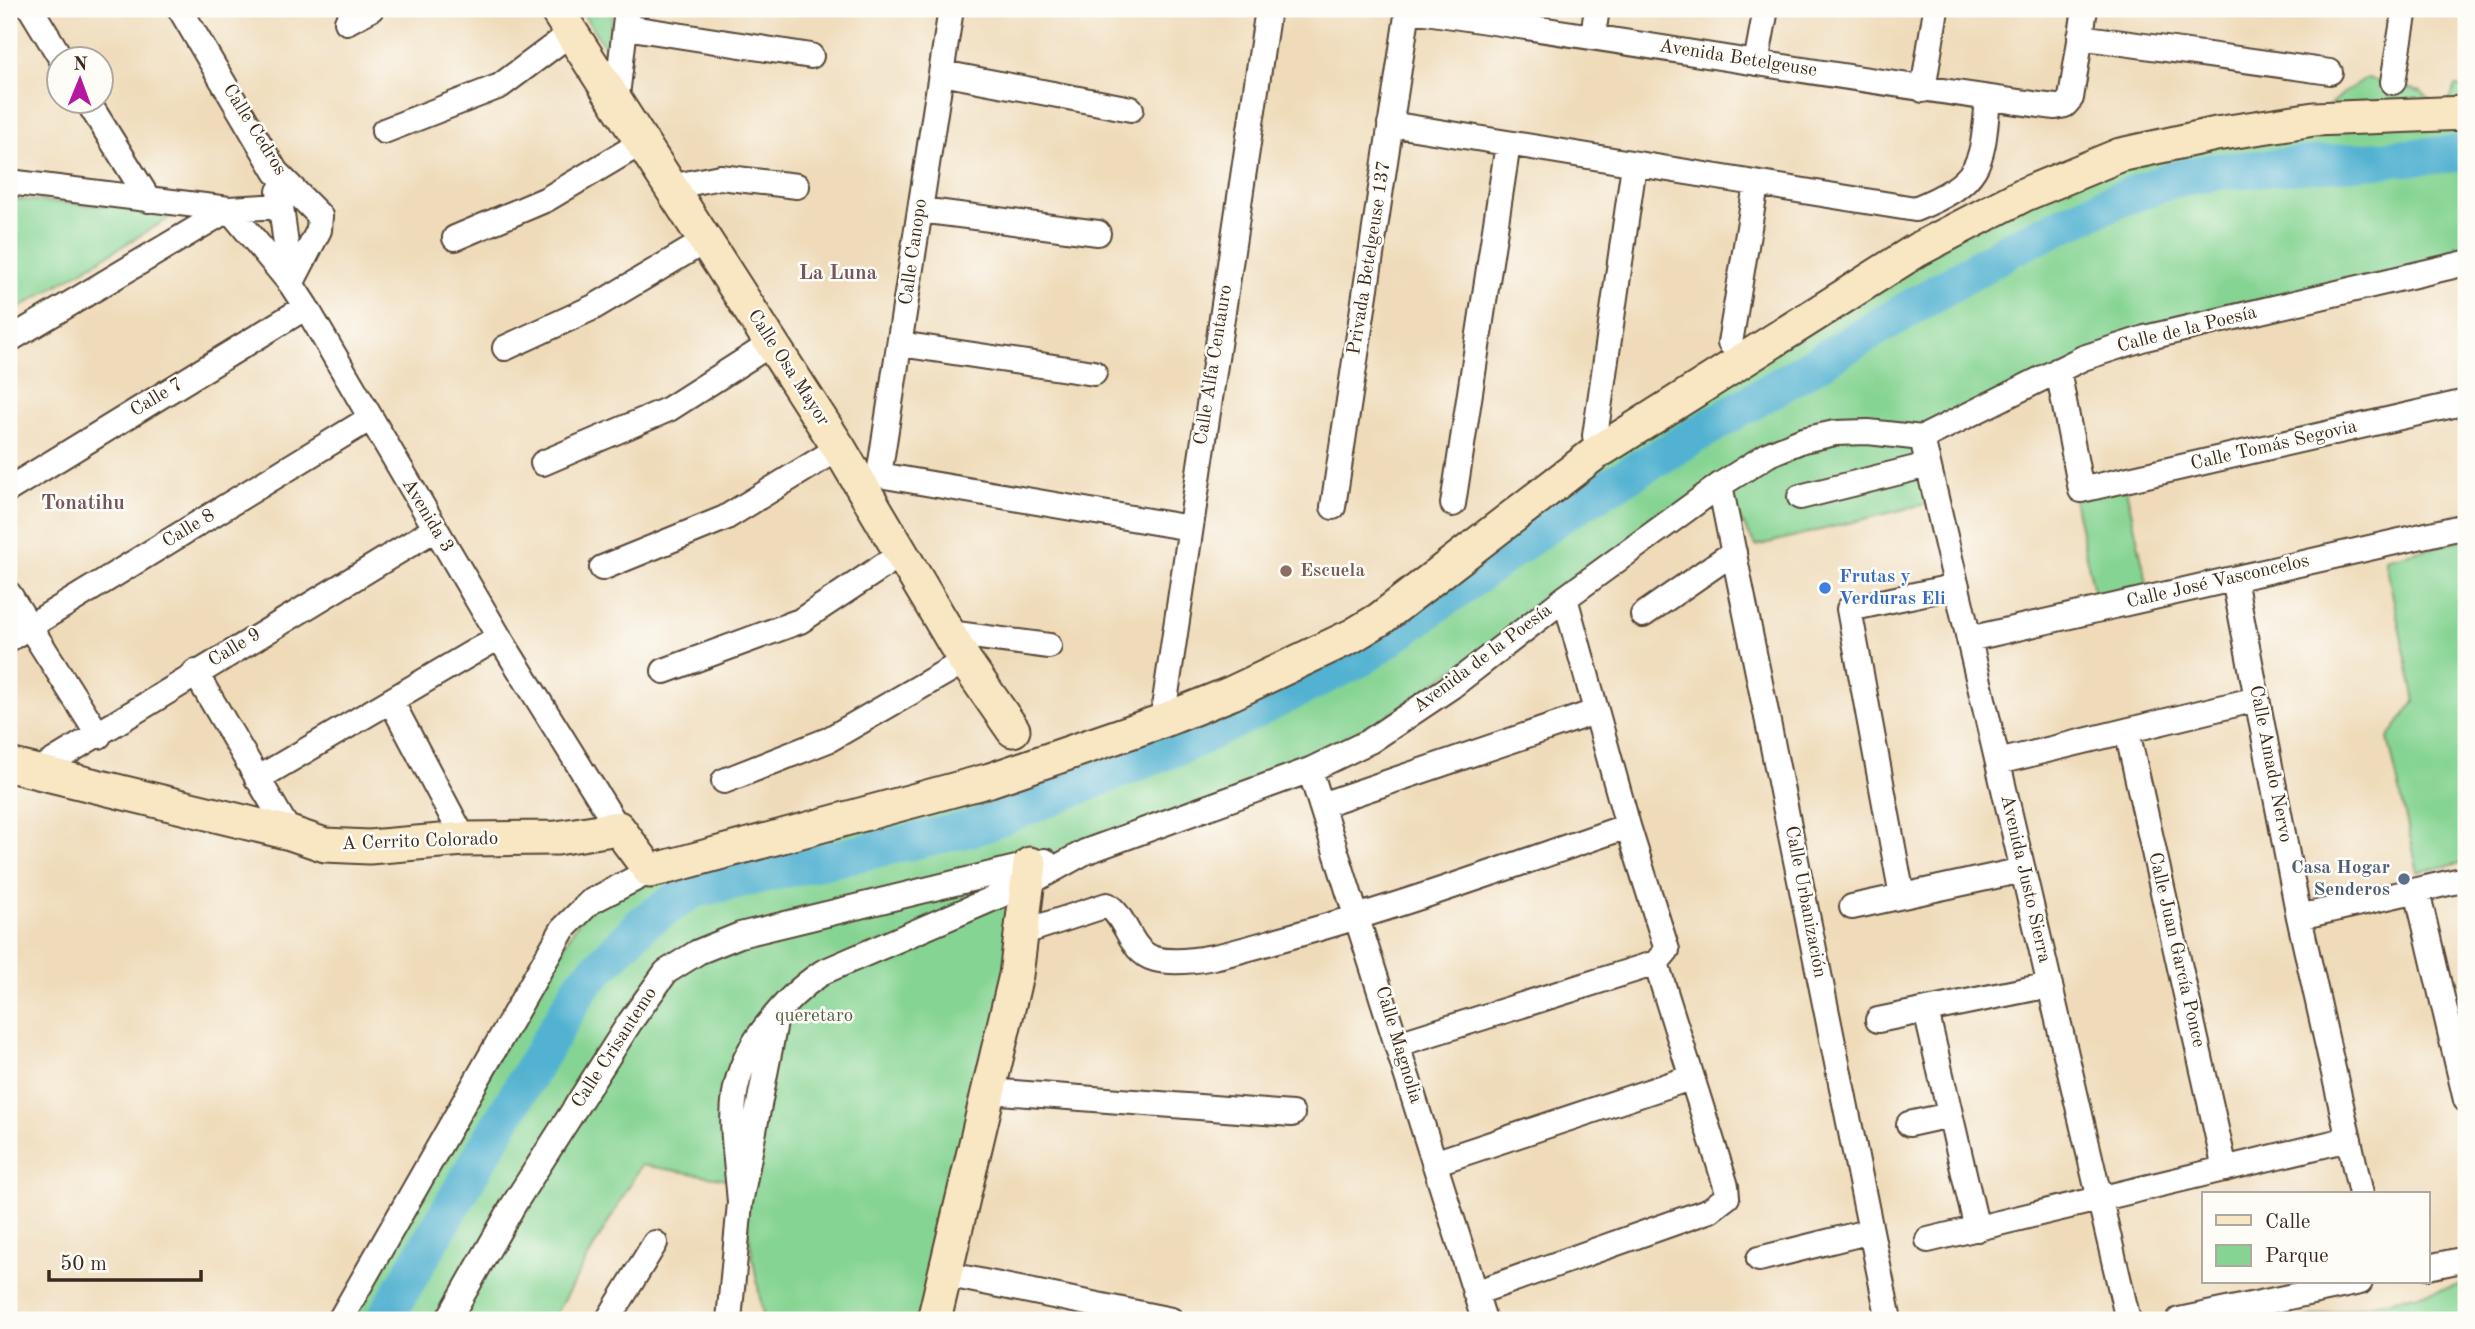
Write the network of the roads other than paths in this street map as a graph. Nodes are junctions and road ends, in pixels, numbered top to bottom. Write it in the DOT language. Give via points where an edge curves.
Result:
graph roads {
  1 [pos="31,9"];
  2 [pos="180,9"];
  3 [pos="371,9"];
  4 [pos="951,9"];
  5 [pos="1268,9"];
  6 [pos="1407,9"];
  7 [pos="1597,9"];
  8 [pos="1766,9"];
  9 [pos="1936,9"];
  10 [pos="2085,9"];
  11 [pos="2405,9"];
  12 [pos="1437,11"];
  13 [pos="626,18"];
  14 [pos="563,21"];
  15 [pos="347,22"];
  16 [pos="1593,35"];
  17 [pos="2080,37"];
  18 [pos="53,46"];
  19 [pos="811,57"];
  20 [pos="1756,63"];
  21 [pos="2330,72"];
  22 [pos="942,73"];
  23 [pos="2393,82"];
  24 [pos="1923,90"];
  25 [pos="1988,98"];
  26 [pos="615,105"];
  27 [pos="1131,109"];
  28 [pos="2466,113"];
  29 [pos="97,116"];
  30 [pos="1390,124"];
  31 [pos="384,131"];
  32 [pos="641,143"];
  33 [pos="1508,144"];
  34 [pos="1634,165"];
  35 [pos="276,172"];
  36 [pos="9,182"];
  37 [pos="1756,185"];
  38 [pos="797,186"];
  39 [pos="671,187"];
  40 [pos="149,200"];
  41 [pos="281,206"];
  42 [pos="229,209"];
  43 [pos="920,210"];
  44 [pos="1098,233"];
  45 [pos="455,238"];
  46 [pos="705,241"];
  47 [pos="2466,263"];
  48 [pos="291,284"];
  49 [pos="306,307"];
  50 [pos="9,340"];
  51 [pos="772,343"];
  52 [pos="1730,343"];
  53 [pos="900,344"];
  54 [pos="505,348"];
  55 [pos="2058,370"];
  56 [pos="1094,373"];
  57 [pos="2466,402"];
  58 [pos="369,419"];
  59 [pos="1595,436"];
  60 [pos="1922,438"];
  61 [pos="839,448"];
  62 [pos="543,463"];
  63 [pos="1928,465"];
  64 [pos="869,479"];
  65 [pos="1720,485"];
  66 [pos="9,489"];
  67 [pos="1800,497"];
  68 [pos="1453,503"];
  69 [pos="1333,507"];
  70 [pos="2466,526"];
  71 [pos="1189,528"];
  72 [pos="435,529"];
  73 [pos="1734,552"];
  74 [pos="901,554"];
  75 [pos="602,568"];
  76 [pos="2234,579"];
  77 [pos="1956,586"];
  78 [pos="9,594"];
  79 [pos="1565,598"];
  80 [pos="1643,615"];
  81 [pos="19,632"];
  82 [pos="499,637"];
  83 [pos="1969,639"];
  84 [pos="1049,646"];
  85 [pos="957,647"];
  86 [pos="664,671"];
  87 [pos="195,672"];
  88 [pos="2258,699"];
  89 [pos="391,701"];
  90 [pos="1595,712"];
  91 [pos="1162,721"];
  92 [pos="1013,730"];
  93 [pos="2127,731"];
  94 [pos="99,736"];
  95 [pos="1998,762"];
  96 [pos="23,768"];
  97 [pos="1310,771"];
  98 [pos="257,779"];
  99 [pos="724,782"];
  100 [pos="1321,805"];
  101 [pos="1628,826"];
  102 [pos="618,828"];
  103 [pos="290,833"];
  104 [pos="464,839"];
  105 [pos="2023,870"];
  106 [pos="650,871"];
  107 [pos="1030,873"];
  108 [pos="2466,879"];
  109 [pos="2417,891"];
  110 [pos="1902,896"];
  111 [pos="1852,907"];
  112 [pos="2299,917"];
  113 [pos="1358,918"];
  114 [pos="1024,932"];
  115 [pos="1656,963"];
  116 [pos="2050,985"];
  117 [pos="1926,1011"];
  118 [pos="2456,1014"];
  119 [pos="1878,1020"];
  120 [pos="1398,1044"];
  121 [pos="1690,1078"];
  122 [pos="988,1091"];
  123 [pos="2466,1100"];
  124 [pos="1292,1114"];
  125 [pos="1950,1115"];
  126 [pos="1909,1124"];
  127 [pos="2349,1139"];
  128 [pos="1434,1163"];
  129 [pos="2225,1169"];
  130 [pos="2361,1192"];
  131 [pos="2100,1199"];
  132 [pos="1977,1229"];
  133 [pos="1871,1231"];
  134 [pos="1928,1240"];
  135 [pos="655,1243"];
  136 [pos="1759,1259"];
  137 [pos="2466,1259"];
  138 [pos="2430,1267"];
  139 [pos="945,1274"];
  140 [pos="2350,1284"];
  141 [pos="1475,1293"];
  142 [pos="340,1320"];
  143 [pos="449,1320"];
  144 [pos="608,1320"];
  145 [pos="729,1320"];
  146 [pos="934,1320"];
  147 [pos="1171,1320"];
  148 [pos="1484,1320"];
  149 [pos="1889,1320"];
  150 [pos="2128,1320"];
  151 [pos="2179,1320"];
  1 -- 18 [label="street"];
  2 -- 35 [label="street, Calle Cedros"];
  3 -- 15 [label="street"];
  4 -- 22 [label="street, Calle Canopo"];
  5 -- 71 [label="street, Calle Alfa Centauro"];
  6 -- 12 [label="street, Avenida Betelgeuse"];
  6 -- 30 [label="street, Privada Betelgeuse 137"];
  7 -- 16 [label="street"];
  8 -- 20 [label="street"];
  9 -- 24 [label="street"];
  10 -- 17 [label="street"];
  11 -- 23 [label="street"];
  12 -- 16 [label="street, Avenida Betelgeuse"];
  13 -- 19 [label="street"];
  13 -- 26 [label="street"];
  14 -- 26 [label="main road, Calle Osa Mayor"];
  14 -- 31 [label="street" via="500,86"];
  16 -- 20 [label="street, Avenida Betelgeuse"];
  17 -- 21 [label="street"];
  17 -- 25 [label="street, Avenida Betelgeuse" via="2069,102 2054,107"];
  20 -- 24 [label="street, Avenida Betelgeuse"];
  22 -- 27 [label="street"];
  22 -- 43 [label="street, Calle Canopo"];
  24 -- 25 [label="street, Avenida Betelgeuse"];
  25 -- 37 [label="street" via="1983,153 1975,172 1940,198 1915,209"];
  26 -- 32 [label="main road, Calle Osa Mayor"];
  28 -- 91 [label="main road" via="2342,117 2216,134 2120,155 2023,195 1917,250 1593,455 1371,625 1233,693"];
  29 -- 40 [label="street"];
  30 -- 33 [label="street"];
  30 -- 69 [label="street, Privada Betelgeuse 137"];
  32 -- 39 [label="main road, Calle Osa Mayor"];
  32 -- 45 [label="street" via="547,199"];
  33 -- 34 [label="street"];
  33 -- 68 [label="street"];
  34 -- 37 [label="street"];
  34 -- 59 [label="street"];
  35 -- 41 [label="street"];
  35 -- 48 [label="street, Calle Cedros" via="310,203 321,223"];
  36 -- 40 [label="street"];
  37 -- 52 [label="street"];
  38 -- 39 [label="street" via="720,177"];
  39 -- 46 [label="main road, Calle Osa Mayor"];
  40 -- 42 [label="street"];
  41 -- 42 [label="street"];
  41 -- 48 [label="street"];
  42 -- 48 [label="street, Avenida 3"];
  42 -- 50 [label="street"];
  43 -- 44 [label="street"];
  43 -- 53 [label="street, Calle Canopo"];
  46 -- 51 [label="main road, Calle Osa Mayor"];
  46 -- 54 [label="street" via="594,307"];
  47 -- 55 [label="street, Calle de la Poesía" via="2145,338"];
  48 -- 49 [label="street, Avenida 3"];
  49 -- 58 [label="street, Avenida 3"];
  49 -- 66 [label="street, Calle 7"];
  51 -- 61 [label="main road, Calle Osa Mayor"];
  51 -- 62 [label="street" via="669,409"];
  53 -- 56 [label="street"];
  53 -- 64 [label="street, Calle Canopo"];
  55 -- 57 [label="street, Calle Tomás Segovia" via="2081,489"];
  55 -- 60 [label="street, Calle de la Poesía"];
  58 -- 72 [label="street, Avenida 3"];
  58 -- 81 [label="street, Calle 8"];
  60 -- 63 [label="street, Avenida Justo Sierra"];
  60 -- 65 [label="street, Avenida de la Poesía" via="1868,432 1803,440 1769,454"];
  61 -- 64 [label="main road, Calle Osa Mayor"];
  61 -- 75 [label="street" via="725,517"];
  63 -- 67 [label="street"];
  63 -- 77 [label="street, Avenida Justo Sierra"];
  64 -- 71 [label="street"];
  64 -- 74 [label="main road, Calle Osa Mayor"];
  65 -- 73 [label="street, Calle Urbanización"];
  65 -- 79 [label="street, Avenida de la Poesía"];
  70 -- 76 [label="street, Calle José Vasconcelos"];
  71 -- 91 [label="street, Calle Alfa Centauro"];
  72 -- 82 [label="street, Avenida 3"];
  72 -- 87 [label="street, Calle 9"];
  73 -- 80 [label="street"];
  73 -- 133 [label="street, Calle Urbanización"];
  74 -- 85 [label="main road, Calle Osa Mayor"];
  74 -- 86 [label="street" via="800,621"];
  76 -- 83 [label="street, Calle José Vasconcelos"];
  76 -- 88 [label="street, Calle Amado Nervo"];
  77 -- 83 [label="street, Avenida Justo Sierra"];
  77 -- 110 [label="street" via="1849,609"];
  78 -- 81 [label="street"];
  79 -- 90 [label="street"];
  79 -- 97 [label="street, Avenida de la Poesía" via="1452,686 1370,741"];
  81 -- 94 [label="street"];
  82 -- 89 [label="street"];
  82 -- 102 [label="street, Avenida 3"];
  83 -- 95 [label="street, Avenida Justo Sierra"];
  84 -- 85 [label="street"];
  85 -- 92 [label="main road, Calle Osa Mayor"];
  85 -- 99 [label="street" via="828,740"];
  87 -- 94 [label="street, Calle 9"];
  87 -- 98 [label="street"];
  88 -- 93 [label="street"];
  88 -- 112 [label="street, Calle Amado Nervo"];
  89 -- 98 [label="street"];
  89 -- 104 [label="street"];
  90 -- 100 [label="street"];
  90 -- 101 [label="street"];
  91 -- 106 [label="main road" via="990,780"];
  93 -- 95 [label="street"];
  93 -- 129 [label="street, Calle Juan García Ponce"];
  94 -- 96 [label="street, Calle 9"];
  95 -- 105 [label="street, Avenida Justo Sierra"];
  96 -- 103 [label="main road, A Cerrito Colorado"];
  97 -- 100 [label="street, Calle Magnolia"];
  97 -- 107 [label="street, Avenida de la Poesía"];
  98 -- 103 [label="street"];
  100 -- 113 [label="street, Calle Magnolia"];
  101 -- 113 [label="street"];
  101 -- 115 [label="street" via="1665,939 1667,950"];
  102 -- 104 [label="main road, A Cerrito Colorado" via="557,838"];
  102 -- 106 [label="main road"];
  103 -- 104 [label="main road, A Cerrito Colorado" via="325,845"];
  105 -- 110 [label="street"];
  105 -- 116 [label="street, Avenida Justo Sierra"];
  106 -- 142 [label="street" via="590,902 563,929"];
  107 -- 114 [label="main road"];
  107 -- 143 [label="street, Calle Crisantemo" via="740,935 698,951 666,972 514,1204"];
  107 -- 145 [label="street" via="823,972 798,988 755,1041 737,1075 733,1104 740,1203"];
  108 -- 109 [label="street"];
  109 -- 112 [label="street"];
  109 -- 118 [label="street"];
  110 -- 111 [label="street"];
  112 -- 127 [label="street, Calle Amado Nervo"];
  113 -- 114 [label="street" via="1233,953 1175,961 1142,953 1107,905"];
  113 -- 120 [label="street, Calle Magnolia"];
  114 -- 122 [label="main road"];
  115 -- 120 [label="street"];
  115 -- 121 [label="street"];
  116 -- 117 [label="street"];
  116 -- 131 [label="street, Avenida Justo Sierra"];
  117 -- 119 [label="street"];
  117 -- 125 [label="street"];
  118 -- 123 [label="street"];
  120 -- 128 [label="street, Calle Magnolia"];
  121 -- 128 [label="street"];
  121 -- 141 [label="street" via="1726,1186 1727,1197 1721,1204"];
  122 -- 124 [label="street"];
  122 -- 139 [label="main road"];
  125 -- 126 [label="street"];
  125 -- 132 [label="street"];
  127 -- 129 [label="street"];
  127 -- 130 [label="street, Calle Amado Nervo"];
  128 -- 141 [label="street, Calle Magnolia"];
  129 -- 131 [label="street"];
  131 -- 132 [label="street"];
  131 -- 150 [label="street, Avenida Justo Sierra"];
  132 -- 134 [label="street"];
  133 -- 136 [label="street"];
  133 -- 149 [label="street, Calle Urbanización"];
  135 -- 144 [label="street"];
  137 -- 138 [label="street"];
  139 -- 146 [label="main road"];
  139 -- 147 [label="street"];
  140 -- 151 [label="street"];
  141 -- 148 [label="street, Calle Magnolia"];
}
